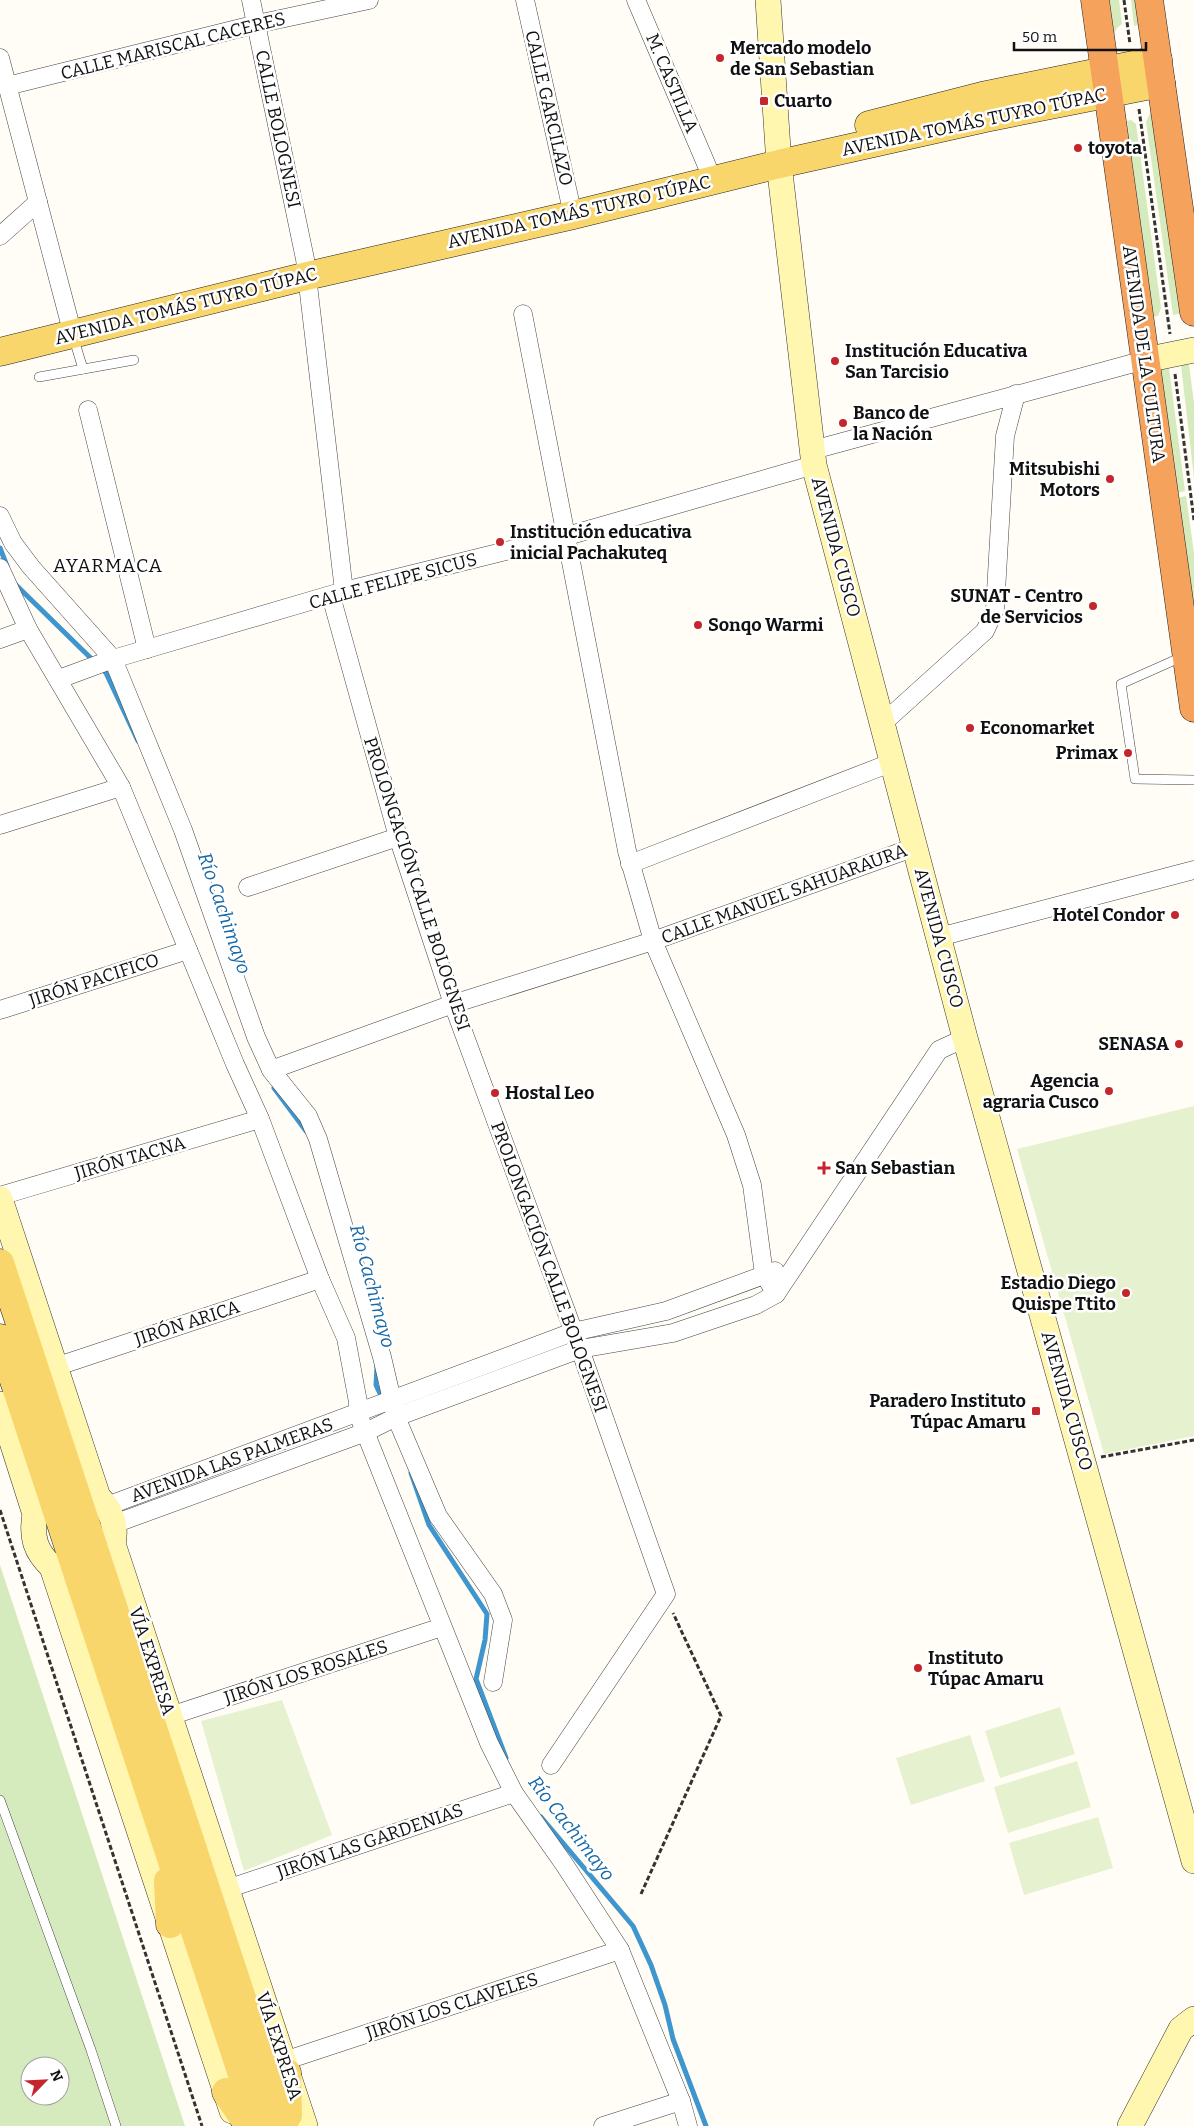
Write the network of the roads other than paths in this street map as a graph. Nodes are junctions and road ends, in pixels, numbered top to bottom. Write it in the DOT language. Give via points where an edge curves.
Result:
graph roads {
  1 [pos="251,0"];
  2 [pos="369,0"];
  3 [pos="525,0"];
  4 [pos="636,0"];
  5 [pos="768,0"];
  6 [pos="1095,0"];
  7 [pos="1149,0"];
  8 [pos="257,24"];
  9 [pos="0,58"];
  10 [pos="1147,74"];
  11 [pos="1106,82"];
  12 [pos="7,86"];
  13 [pos="779,156"];
  14 [pos="707,166"];
  15 [pos="38,202"];
  16 [pos="571,207"];
  17 [pos="0,236"];
  18 [pos="1190,249"];
  19 [pos="306,267"];
  20 [pos="1194,312"];
  21 [pos="523,314"];
  22 [pos="71,327"];
  23 [pos="0,336"];
  24 [pos="0,352"];
  25 [pos="1183,352"];
  26 [pos="134,360"];
  27 [pos="1145,360"];
  28 [pos="83,369"];
  29 [pos="39,377"];
  30 [pos="1016,394"];
  31 [pos="88,410"];
  32 [pos="814,458"];
  33 [pos="0,516"];
  34 [pos="567,536"];
  35 [pos="0,568"];
  36 [pos="337,593"];
  37 [pos="28,629"];
  38 [pos="0,639"];
  39 [pos="147,649"];
  40 [pos="1190,655"];
  41 [pos="114,659"];
  42 [pos="59,679"];
  43 [pos="1194,708"];
  44 [pos="883,723"];
  45 [pos="893,762"];
  46 [pos="1194,780"];
  47 [pos="121,787"];
  48 [pos="0,824"];
  49 [pos="398,837"];
  50 [pos="915,847"];
  51 [pos="630,864"];
  52 [pos="1194,870"];
  53 [pos="248,887"];
  54 [pos="939,937"];
  55 [pos="653,942"];
  56 [pos="188,950"];
  57 [pos="453,1004"];
  58 [pos="0,1010"];
  59 [pos="966,1038"];
  60 [pos="271,1070"];
  61 [pos="260,1119"];
  62 [pos="0,1198"];
  63 [pos="0,1262"];
  64 [pos="796,1264"];
  65 [pos="764,1274"];
  66 [pos="320,1279"];
  67 [pos="776,1294"];
  68 [pos="666,1311"];
  69 [pos="673,1333"];
  70 [pos="0,1338"];
  71 [pos="576,1341"];
  72 [pos="55,1367"];
  73 [pos="390,1399"];
  74 [pos="0,1404"];
  75 [pos="364,1411"];
  76 [pos="396,1417"];
  77 [pos="372,1429"];
  78 [pos="82,1528"];
  79 [pos="442,1627"];
  80 [pos="492,1682"];
  81 [pos="170,1716"];
  82 [pos="551,1765"];
  83 [pos="514,1793"];
  84 [pos="0,1800"];
  85 [pos="178,1845"];
  86 [pos="1194,1861"];
  87 [pos="230,1898"];
  88 [pos="170,1924"];
  89 [pos="620,1950"];
  90 [pos="1194,2019"];
  91 [pos="286,2067"];
  92 [pos="226,2092"];
  93 [pos="681,2101"];
  94 [pos="116,2126"];
  95 [pos="237,2126"];
  96 [pos="249,2126"];
  97 [pos="258,2126"];
  98 [pos="284,2126"];
  99 [pos="289,2126"];
  100 [pos="305,2126"];
  101 [pos="603,2126"];
  102 [pos="688,2126"];
  103 [pos="1130,2126"];
  1 -- 8 [label="street, CALLE BOLOGNESI"];
  2 -- 8 [label="street, CALLE MARISCAL CACERES"];
  3 -- 16 [label="street, CALLE GARCILAZO"];
  4 -- 14 [label="street, M. CASTILLA"];
  5 -- 13 [label="street, AVENIDA CUSCO"];
  6 -- 11 [label="highway, AVENIDA DE LA CULTURA"];
  7 -- 10 [label="highway"];
  8 -- 12 [label="street, CALLE MARISCAL CACERES"];
  8 -- 19 [label="street, CALLE BOLOGNESI"];
  9 -- 12 [label="street"];
  10 -- 11 [label="main road, AVENIDA TOMÁS TUYRO TÚPAC"];
  10 -- 18 [label="highway"];
  11 -- 13 [label="main road, AVENIDA TOMÁS TUYRO TÚPAC" via="982,96"];
  11 -- 27 [label="highway, AVENIDA DE LA CULTURA"];
  12 -- 15 [label="street"];
  13 -- 14 [label="main road, AVENIDA TOMÁS TUYRO TÚPAC"];
  13 -- 16 [label="main road, AVENIDA TOMÁS TUYRO TÚPAC"];
  13 -- 32 [label="street, AVENIDA CUSCO"];
  14 -- 16 [label="main road, AVENIDA TOMÁS TUYRO TÚPAC"];
  15 -- 17 [label="street"];
  15 -- 22 [label="street"];
  16 -- 19 [label="main road, AVENIDA TOMÁS TUYRO TÚPAC"];
  18 -- 20 [label="highway"];
  19 -- 22 [label="main road, AVENIDA TOMÁS TUYRO TÚPAC"];
  19 -- 36 [label="street, PROLONGACIÓN CALLE BOLOGNESI"];
  21 -- 34 [label="street"];
  22 -- 23 [label="main road, AVENIDA TOMÁS TUYRO TÚPAC"];
  22 -- 24 [label="main road, AVENIDA TOMÁS TUYRO TÚPAC"];
  22 -- 28 [label="lane"];
  25 -- 27 [label="street"];
  26 -- 28 [label="lane"];
  27 -- 30 [label="street, CALLE FELIPE SICUS"];
  27 -- 40 [label="highway, AVENIDA DE LA CULTURA"];
  28 -- 29 [label="lane"];
  30 -- 32 [label="street, CALLE FELIPE SICUS"];
  30 -- 44 [label="street" via="1005,436 995,609 985,631"];
  31 -- 39 [label="street"];
  32 -- 34 [label="street, CALLE FELIPE SICUS"];
  32 -- 44 [label="street, AVENIDA CUSCO"];
  33 -- 41 [label="street" via="30,567"];
  34 -- 36 [label="street, CALLE FELIPE SICUS"];
  34 -- 51 [label="street"];
  35 -- 37 [label="street"];
  36 -- 39 [label="street, CALLE FELIPE SICUS"];
  36 -- 49 [label="street, PROLONGACIÓN CALLE BOLOGNESI"];
  37 -- 38 [label="street"];
  37 -- 42 [label="street"];
  39 -- 41 [label="street, CALLE FELIPE SICUS"];
  40 -- 43 [label="highway, AVENIDA DE LA CULTURA"];
  40 -- 46 [label="lane" via="1121,684 1135,779"];
  41 -- 42 [label="street, CALLE FELIPE SICUS"];
  41 -- 60 [label="street" via="182,830 256,1037"];
  42 -- 47 [label="street"];
  44 -- 45 [label="street, AVENIDA CUSCO"];
  45 -- 50 [label="street, AVENIDA CUSCO"];
  45 -- 51 [label="street"];
  47 -- 48 [label="street"];
  47 -- 56 [label="street"];
  49 -- 53 [label="street"];
  49 -- 57 [label="street, PROLONGACIÓN CALLE BOLOGNESI"];
  50 -- 54 [label="street, AVENIDA CUSCO"];
  50 -- 55 [label="street, CALLE MANUEL SAHUARAURA"];
  51 -- 55 [label="street"];
  52 -- 54 [label="street"];
  54 -- 59 [label="street, AVENIDA CUSCO"];
  55 -- 57 [label="street, CALLE MANUEL SAHUARAURA"];
  55 -- 65 [label="street" via="736,1135 752,1185"];
  56 -- 58 [label="street, JIRÓN PACIFICO"];
  56 -- 61 [label="street"];
  57 -- 60 [label="street, CALLE MANUEL SAHUARAURA"];
  57 -- 71 [label="street, PROLONGACIÓN CALLE BOLOGNESI"];
  59 -- 64 [label="street" via="938,1050"];
  59 -- 86 [label="street, AVENIDA CUSCO"];
  60 -- 73 [label="street" via="308,1116 318,1139 382,1357"];
  61 -- 62 [label="street, JIRÓN TACNA"];
  61 -- 66 [label="street"];
  62 -- 72 [label="street, VÍA EXPRESA"];
  63 -- 78 [label="main road, VÍA EXPRESA"];
  64 -- 65 [label="street"];
  64 -- 67 [label="street"];
  65 -- 67 [label="street"];
  65 -- 68 [label="street"];
  66 -- 72 [label="street, JIRÓN ARICA"];
  66 -- 75 [label="street" via="346,1338 358,1402"];
  67 -- 69 [label="street" via="756,1305"];
  68 -- 69 [label="street"];
  68 -- 71 [label="street"];
  69 -- 71 [label="street"];
  70 -- 78 [label="main road, VÍA EXPRESA"];
  71 -- 73 [label="street, AVENIDA LAS PALMERAS"];
  71 -- 76 [label="street, AVENIDA LAS PALMERAS"];
  71 -- 82 [label="street, PROLONGACIÓN CALLE BOLOGNESI" via="666,1594"];
  72 -- 78 [label="street, VÍA EXPRESA"];
  73 -- 75 [label="street, AVENIDA LAS PALMERAS"];
  73 -- 76 [label="street"];
  74 -- 78 [label="street, VÍA EXPRESA"];
  75 -- 77 [label="street"];
  75 -- 78 [label="street, AVENIDA LAS PALMERAS"];
  76 -- 77 [label="street, AVENIDA LAS PALMERAS"];
  76 -- 80 [label="street" via="438,1516 493,1594 503,1620"];
  77 -- 78 [label="street, AVENIDA LAS PALMERAS"];
  77 -- 79 [label="street"];
  78 -- 81 [label="street, VÍA EXPRESA"];
  78 -- 85 [label="main road, VÍA EXPRESA"];
  78 -- 88 [label="street, VÍA EXPRESA"];
  79 -- 81 [label="street, JIRÓN LOS ROSALES"];
  79 -- 83 [label="street" via="489,1743"];
  81 -- 87 [label="street, VÍA EXPRESA"];
  83 -- 87 [label="street, JIRÓN LAS GARDENIAS"];
  83 -- 89 [label="street"];
  84 -- 94 [label="lane"];
  85 -- 87 [label="main road"];
  85 -- 88 [label="main road"];
  85 -- 97 [label="main road, VÍA EXPRESA"];
  85 -- 98 [label="main road, VÍA EXPRESA"];
  87 -- 91 [label="street, VÍA EXPRESA"];
  88 -- 92 [label="street, VÍA EXPRESA"];
  89 -- 91 [label="street, JIRÓN LOS CLAVELES"];
  89 -- 93 [label="street"];
  90 -- 103 [label="street" via="1181,2029"];
  91 -- 99 [label="main road"];
  91 -- 100 [label="street, VÍA EXPRESA"];
  92 -- 95 [label="street, VÍA EXPRESA"];
  92 -- 96 [label="main road"];
  93 -- 101 [label="street"];
  93 -- 102 [label="street"];
}
